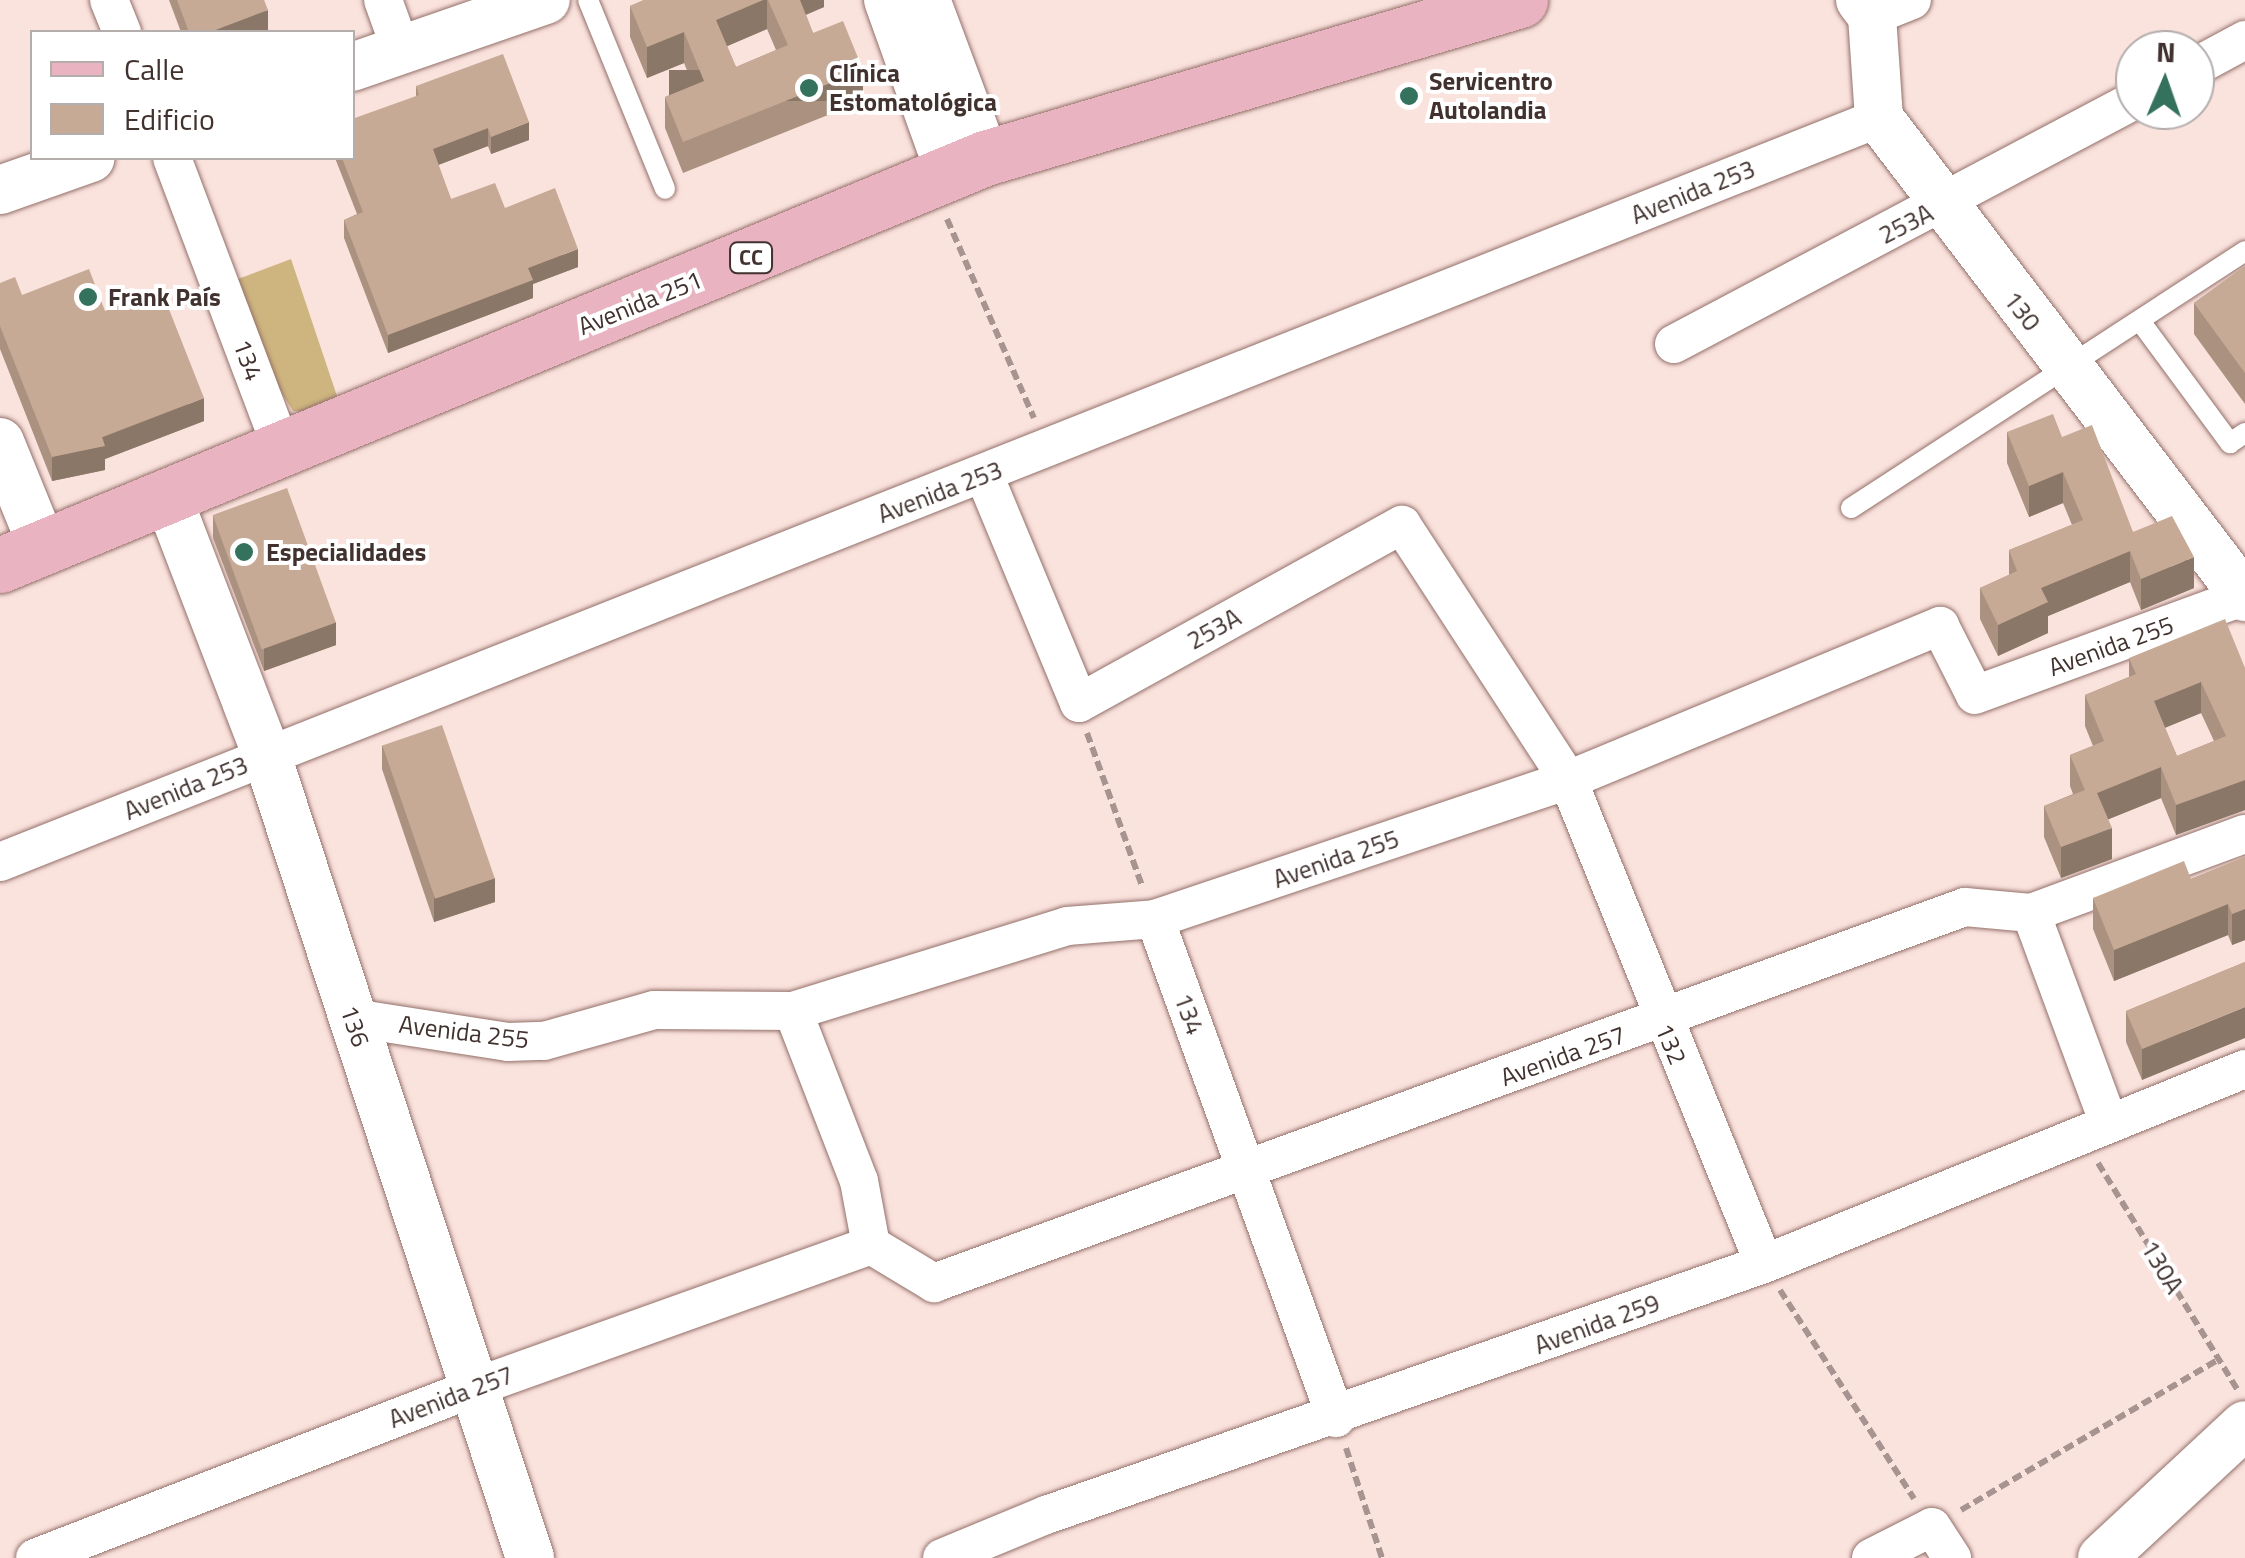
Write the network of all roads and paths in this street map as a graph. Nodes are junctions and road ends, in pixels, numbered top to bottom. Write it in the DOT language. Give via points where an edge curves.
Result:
graph roads {
  1 [pos="109,0"];
  2 [pos="383,0"];
  3 [pos="546,0"];
  4 [pos="588,0"];
  5 [pos="888,0"];
  6 [pos="926,0"];
  7 [pos="1520,0"];
  8 [pos="1881,5"];
  9 [pos="121,30"];
  10 [pos="2245,40"];
  11 [pos="400,50"];
  12 [pos="2215,56"];
  13 [pos="355,66"];
  14 [pos="2115,111"];
  15 [pos="1879,118"];
  16 [pos="85,160"];
  17 [pos="173,160"];
  18 [pos="955,171"];
  19 [pos="665,189"];
  20 [pos="0,190"];
  21 [pos="1941,206"];
  22 [pos="2245,251"];
  23 [pos="2140,322"];
  24 [pos="1674,344"];
  25 [pos="2068,370"];
  26 [pos="2245,433"];
  27 [pos="0,442"];
  28 [pos="282,449"];
  29 [pos="1048,449"];
  30 [pos="984,475"];
  31 [pos="168,498"];
  32 [pos="1851,508"];
  33 [pos="1402,525"];
  34 [pos="22,557"];
  35 [pos="2245,596"];
  36 [pos="1079,703"];
  37 [pos="267,756"];
  38 [pos="1568,780"];
  39 [pos="2245,834"];
  40 [pos="0,862"];
  41 [pos="2032,913"];
  42 [pos="1156,919"];
  43 [pos="793,1012"];
  44 [pos="352,1018"];
  45 [pos="1660,1020"];
  46 [pos="2245,1069"];
  47 [pos="2094,1127"];
  48 [pos="1246,1173"];
  49 [pos="871,1245"];
  50 [pos="1764,1264"];
  51 [pos="2218,1360"];
  52 [pos="478,1386"];
  53 [pos="2245,1402"];
  54 [pos="1336,1418"];
  55 [pos="2245,1425"];
  56 [pos="1942,1542"];
  57 [pos="35,1558"];
  58 [pos="530,1558"];
  59 [pos="942,1558"];
  60 [pos="1382,1558"];
  61 [pos="1871,1558"];
  62 [pos="2102,1558"];
  1 -- 9 [label="street"];
  2 -- 11 [label="street"];
  3 -- 11 [label="street"];
  4 -- 19 [label="lane"];
  5 -- 18 [label="street"];
  6 -- 18 [label="street"];
  7 -- 18 [label="main road, Avenida 251 / CC"];
  8 -- 15 [label="street"];
  10 -- 12 [label="street"];
  11 -- 13 [label="street"];
  14 -- 21 [label="street, 253A"];
  15 -- 21 [label="street, 130"];
  15 -- 29 [label="street, Avenida 253"];
  16 -- 20 [label="street"];
  17 -- 28 [label="street, 134"];
  18 -- 28 [label="main road, Avenida 251 / CC"];
  18 -- 29 [label="path"];
  21 -- 24 [label="street, 253A"];
  21 -- 25 [label="street, 130"];
  22 -- 23 [label="lane"];
  23 -- 25 [label="lane"];
  23 -- 26 [label="lane" via="2230,444"];
  25 -- 32 [label="lane"];
  25 -- 35 [label="street, 130"];
  27 -- 34 [label="street"];
  28 -- 31 [label="main road, Avenida 251 / CC"];
  29 -- 30 [label="street, Avenida 253"];
  30 -- 36 [label="street"];
  30 -- 37 [label="street, Avenida 253"];
  31 -- 34 [label="main road, Avenida 251 / CC"];
  31 -- 37 [label="street, 136"];
  33 -- 36 [label="street, 253A"];
  33 -- 38 [label="street, 132"];
  35 -- 38 [label="street, Avenida 255" via="1975,695 1940,626"];
  36 -- 42 [label="path" via="1107,804"];
  37 -- 40 [label="street, Avenida 253"];
  37 -- 44 [label="street, 136"];
  38 -- 42 [label="street, Avenida 255"];
  38 -- 45 [label="street, 132"];
  39 -- 41 [label="street, Avenida 257"];
  41 -- 45 [label="street, Avenida 257" via="1964,907"];
  41 -- 47 [label="street"];
  42 -- 43 [label="street, Avenida 255" via="1067,926"];
  42 -- 48 [label="street, 134"];
  43 -- 44 [label="street, Avenida 255" via="654,1010 562,1037 508,1042"];
  43 -- 49 [label="street" via="860,1181"];
  44 -- 52 [label="street, 136"];
  45 -- 48 [label="street, Avenida 257"];
  45 -- 50 [label="street, 132"];
  46 -- 47 [label="street, Avenida 259"];
  47 -- 50 [label="street, Avenida 259"];
  47 -- 51 [label="path, 130A"];
  48 -- 49 [label="street, Avenida 257" via="934,1283"];
  48 -- 54 [label="street, 134"];
  49 -- 52 [label="street, Avenida 257"];
  50 -- 54 [label="street, Avenida 259"];
  50 -- 56 [label="path"];
  51 -- 53 [label="path, 130A"];
  51 -- 56 [label="path"];
  52 -- 57 [label="street, Avenida 257"];
  52 -- 58 [label="street, 136"];
  54 -- 59 [label="street, Avenida 259" via="1046,1515"];
  54 -- 60 [label="path"];
  55 -- 62 [label="street"];
  56 -- 61 [label="street"];
}
